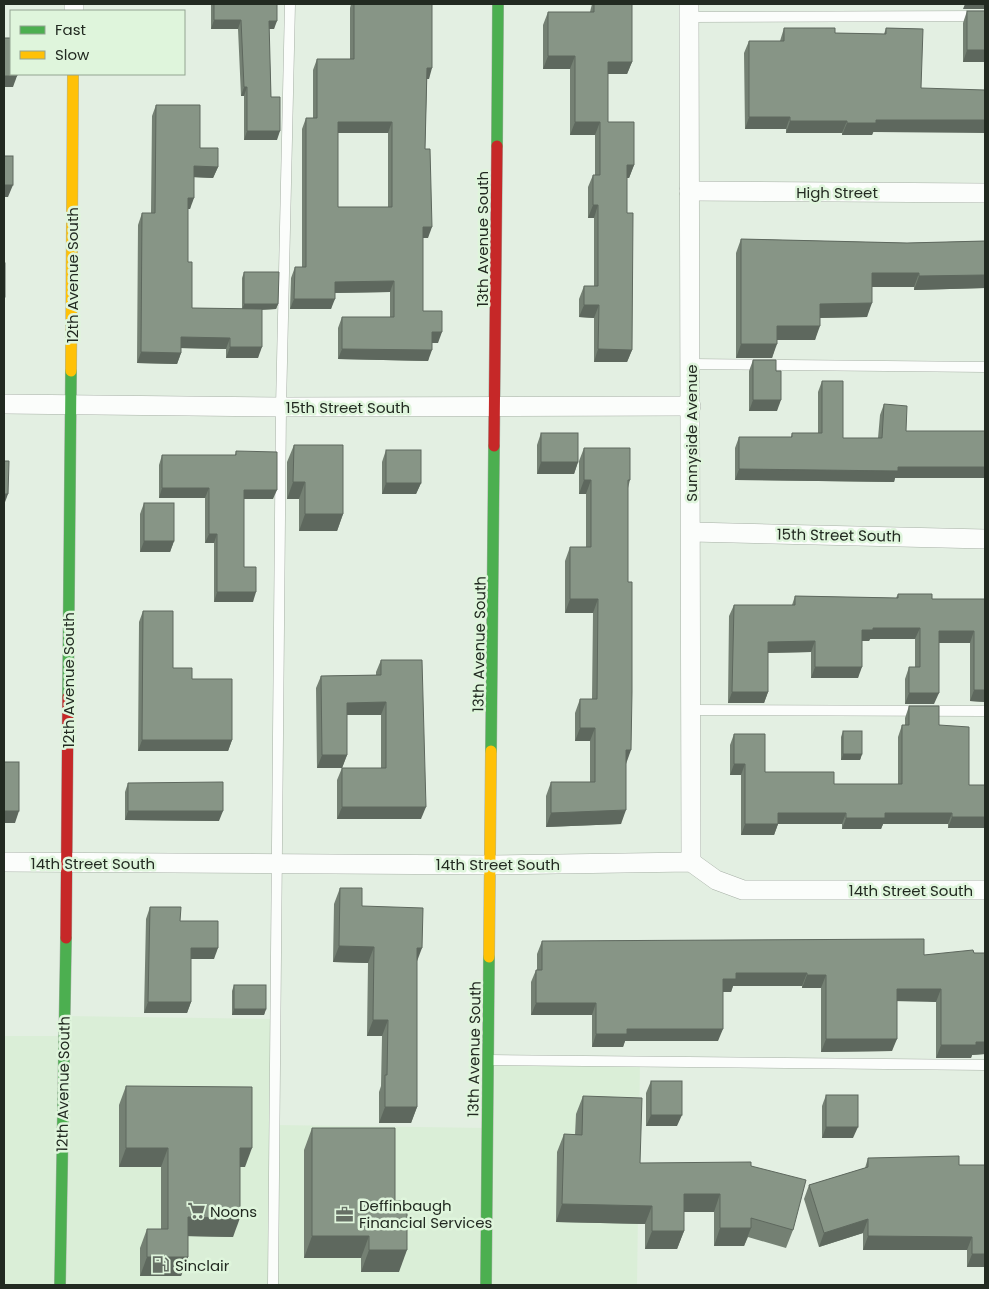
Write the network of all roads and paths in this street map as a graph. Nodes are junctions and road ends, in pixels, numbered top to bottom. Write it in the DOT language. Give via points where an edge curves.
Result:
graph roads {
  1 [pos="290,4"];
  2 [pos="498,4"];
  3 [pos="689,10"];
  4 [pos="985,16"];
  5 [pos="73,75"];
  6 [pos="690,191"];
  7 [pos="985,193"];
  8 [pos="691,364"];
  9 [pos="985,367"];
  10 [pos="4,404"];
  11 [pos="70,405"];
  12 [pos="496,406"];
  13 [pos="691,406"];
  14 [pos="281,407"];
  15 [pos="692,532"];
  16 [pos="985,539"];
  17 [pos="691,710"];
  18 [pos="985,711"];
  19 [pos="4,862"];
  20 [pos="691,862"];
  21 [pos="67,863"];
  22 [pos="277,863"];
  23 [pos="492,865"];
  24 [pos="985,890"];
  25 [pos="489,1060"];
  26 [pos="985,1065"];
  27 [pos="60,1285"];
  28 [pos="273,1285"];
  29 [pos="486,1285"];
  1 -- 14 [label="lane"];
  2 -- 12 [label="street, 13th Avenue South"];
  3 -- 4 [label="lane"];
  3 -- 6 [label="street, Sunnyside Avenue"];
  5 -- 11 [label="street, 12th Avenue South"];
  6 -- 7 [label="street, High Street"];
  6 -- 8 [label="street, Sunnyside Avenue"];
  8 -- 9 [label="lane"];
  8 -- 13 [label="street, Sunnyside Avenue"];
  10 -- 11 [label="street, 15th Street South"];
  11 -- 14 [label="street, 15th Street South"];
  11 -- 21 [label="street, 12th Avenue South"];
  12 -- 13 [label="street, 15th Street South"];
  12 -- 14 [label="street, 15th Street South"];
  12 -- 23 [label="street, 13th Avenue South"];
  13 -- 15 [label="street, Sunnyside Avenue"];
  14 -- 22 [label="lane"];
  15 -- 16 [label="street, 15th Street South"];
  15 -- 17 [label="street, Sunnyside Avenue"];
  17 -- 18 [label="lane"];
  17 -- 20 [label="street, Sunnyside Avenue"];
  19 -- 21 [label="street, 14th Street South"];
  20 -- 23 [label="street, 14th Street South"];
  20 -- 24 [label="street, 14th Street South" via="716,880 744,890"];
  21 -- 22 [label="street, 14th Street South"];
  21 -- 27 [label="street, 12th Avenue South"];
  22 -- 23 [label="street, 14th Street South"];
  22 -- 28 [label="lane"];
  23 -- 25 [label="street, 13th Avenue South"];
  25 -- 26 [label="lane"];
  25 -- 29 [label="street, 13th Avenue South"];
}
